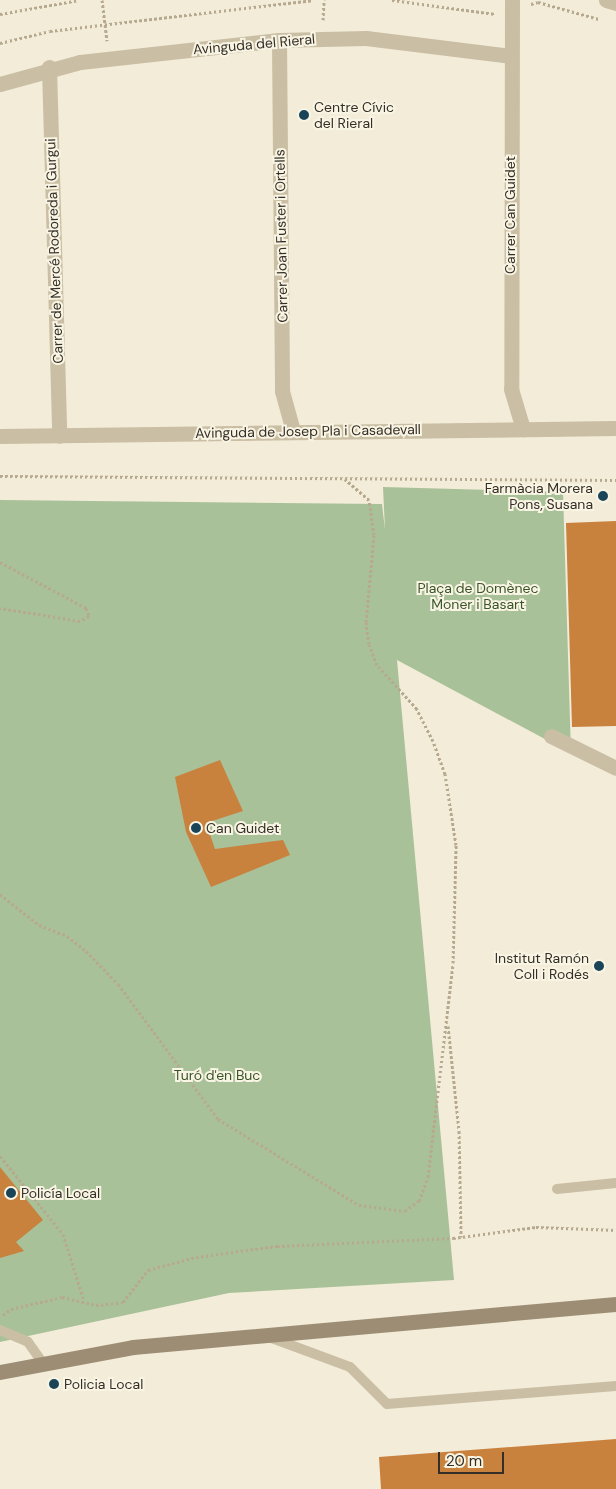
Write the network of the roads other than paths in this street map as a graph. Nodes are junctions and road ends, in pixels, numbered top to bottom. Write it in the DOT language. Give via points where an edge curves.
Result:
graph roads {
  1 [pos="512,0"];
  2 [pos="606,0"];
  3 [pos="616,3"];
  4 [pos="279,40"];
  5 [pos="510,56"];
  6 [pos="49,67"];
  7 [pos="0,84"];
  8 [pos="616,428"];
  9 [pos="523,429"];
  10 [pos="293,431"];
  11 [pos="0,436"];
  12 [pos="59,436"];
  13 [pos="550,736"];
  14 [pos="616,768"];
  15 [pos="616,1183"];
  16 [pos="557,1189"];
  17 [pos="616,1304"];
  18 [pos="0,1330"];
  19 [pos="263,1336"];
  20 [pos="42,1362"];
  21 [pos="0,1372"];
  22 [pos="616,1386"];
  1 -- 5 [label="street, Carrer Can Guidet"];
  2 -- 3 [label="street"];
  4 -- 5 [label="street, Avinguda del Rieral" via="366,38"];
  4 -- 6 [label="street, Avinguda del Rieral"];
  4 -- 10 [label="street, Carrer Joan Fuster i Ortells" via="282,391"];
  5 -- 9 [label="street, Carrer Can Guidet" via="511,389"];
  6 -- 7 [label="street, Avinguda del Rieral"];
  6 -- 12 [label="street, Carrer de Mercé Rodoreda i Gurgui"];
  8 -- 9 [label="street, Avinguda de Josep Pla i Casadevall"];
  9 -- 10 [label="street, Avinguda de Josep Pla i Casadevall"];
  10 -- 12 [label="street, Avinguda de Josep Pla i Casadevall"];
  11 -- 12 [label="street, Avinguda de Josep Pla i Casadevall"];
  13 -- 14 [label="street"];
  15 -- 16 [label="lane"];
  17 -- 19 [label="main road"];
  18 -- 20 [label="lane" via="28,1342"];
  19 -- 20 [label="main road" via="133,1347"];
  19 -- 22 [label="lane" via="350,1367 388,1404"];
  20 -- 21 [label="main road"];
}
